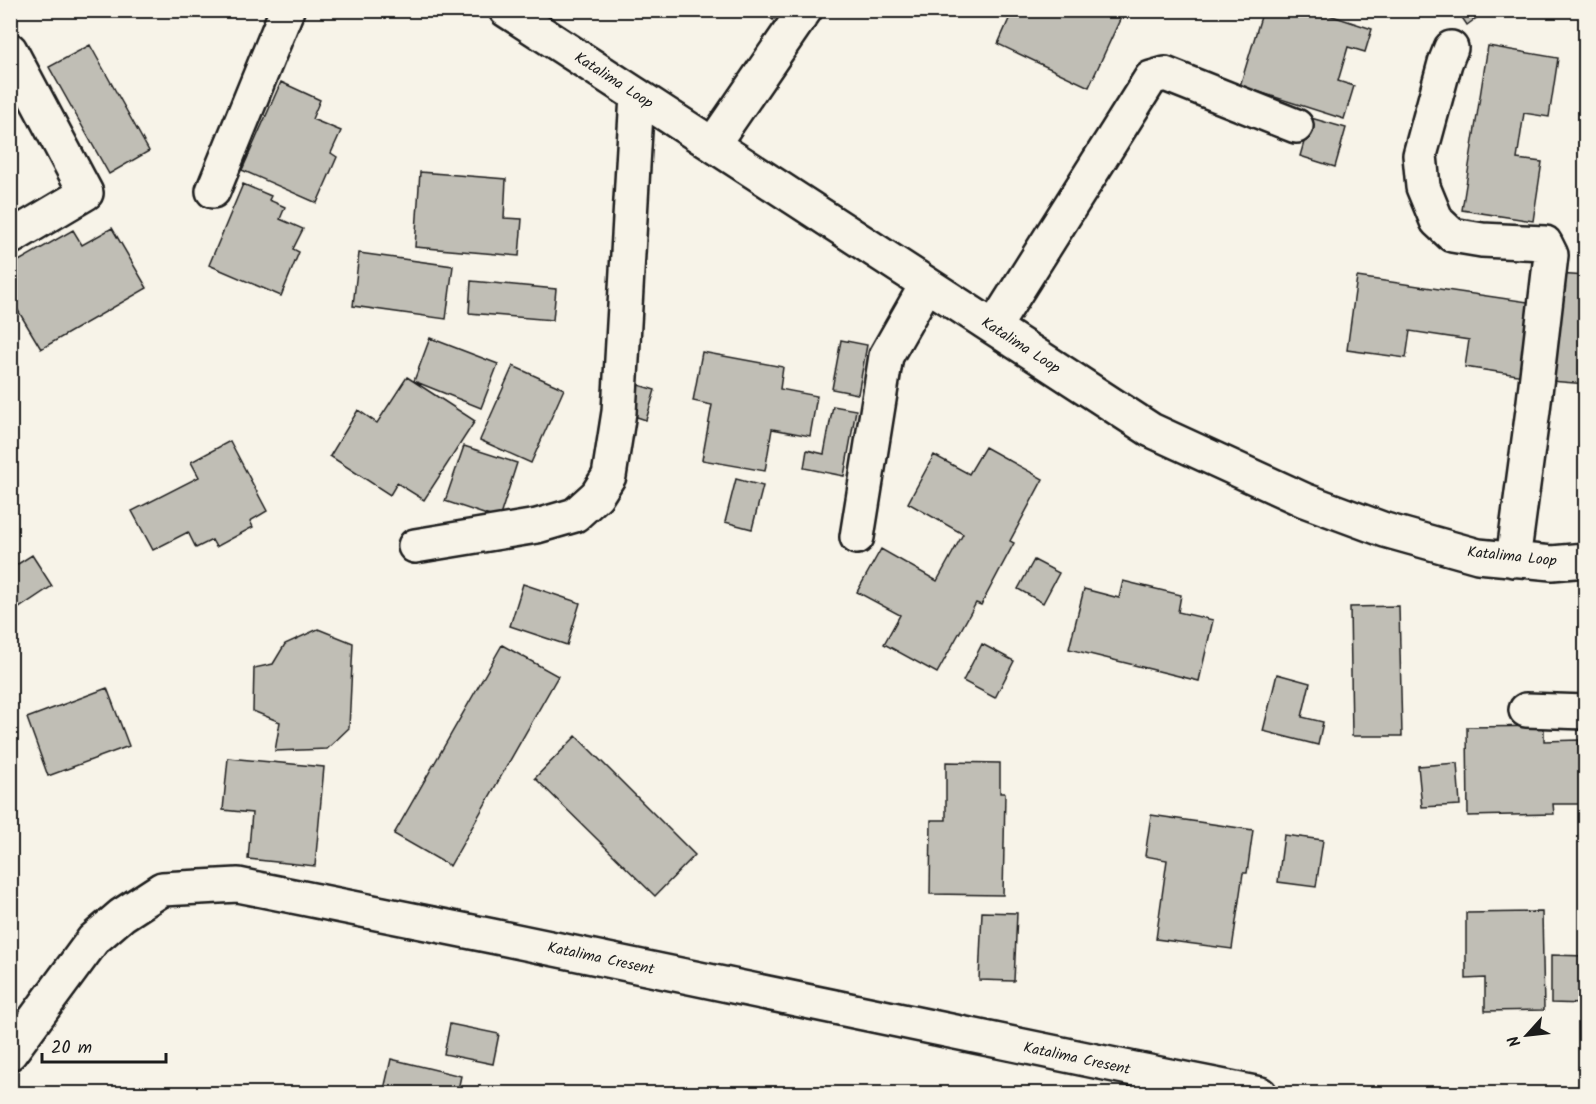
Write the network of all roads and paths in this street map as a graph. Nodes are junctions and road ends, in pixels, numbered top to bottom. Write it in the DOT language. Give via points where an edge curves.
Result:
graph roads {
  1 [pos="287,10"];
  2 [pos="506,10"];
  3 [pos="805,10"];
  4 [pos="1451,48"];
  5 [pos="10,50"];
  6 [pos="637,95"];
  7 [pos="1296,126"];
  8 [pos="712,144"];
  9 [pos="213,191"];
  10 [pos="10,238"];
  11 [pos="927,284"];
  12 [pos="994,327"];
  13 [pos="857,537"];
  14 [pos="415,546"];
  15 [pos="1513,560"];
  16 [pos="1586,560"];
  17 [pos="1526,710"];
  18 [pos="1586,712"];
  19 [pos="10,1053"];
  20 [pos="1134,1082"];
  21 [pos="1260,1094"];
  1 -- 9 [label="street"];
  2 -- 6 [label="street, Katalima Loop"];
  3 -- 8 [label="street"];
  4 -- 15 [label="street" via="1420,155 1423,187 1437,221 1452,234 1482,240 1545,243 1551,255"];
  5 -- 10 [label="street" via="86,193"];
  6 -- 8 [label="street, Katalima Loop"];
  6 -- 14 [label="street" via="619,412 609,476 597,495 575,515 537,526"];
  7 -- 12 [label="street" via="1165,74 1151,78"];
  8 -- 11 [label="street, Katalima Loop"];
  11 -- 12 [label="street, Katalima Loop"];
  11 -- 13 [label="street" via="886,356"];
  12 -- 15 [label="street, Katalima Loop" via="1151,430 1304,500 1397,533 1478,556"];
  15 -- 16 [label="street, Katalima Loop"];
  17 -- 18 [label="street"];
  19 -- 20 [label="street, Katalima Cresent" via="93,940 122,915 162,889 238,885 481,933"];
  20 -- 21 [label="street, Katalima Cresent"];
}
